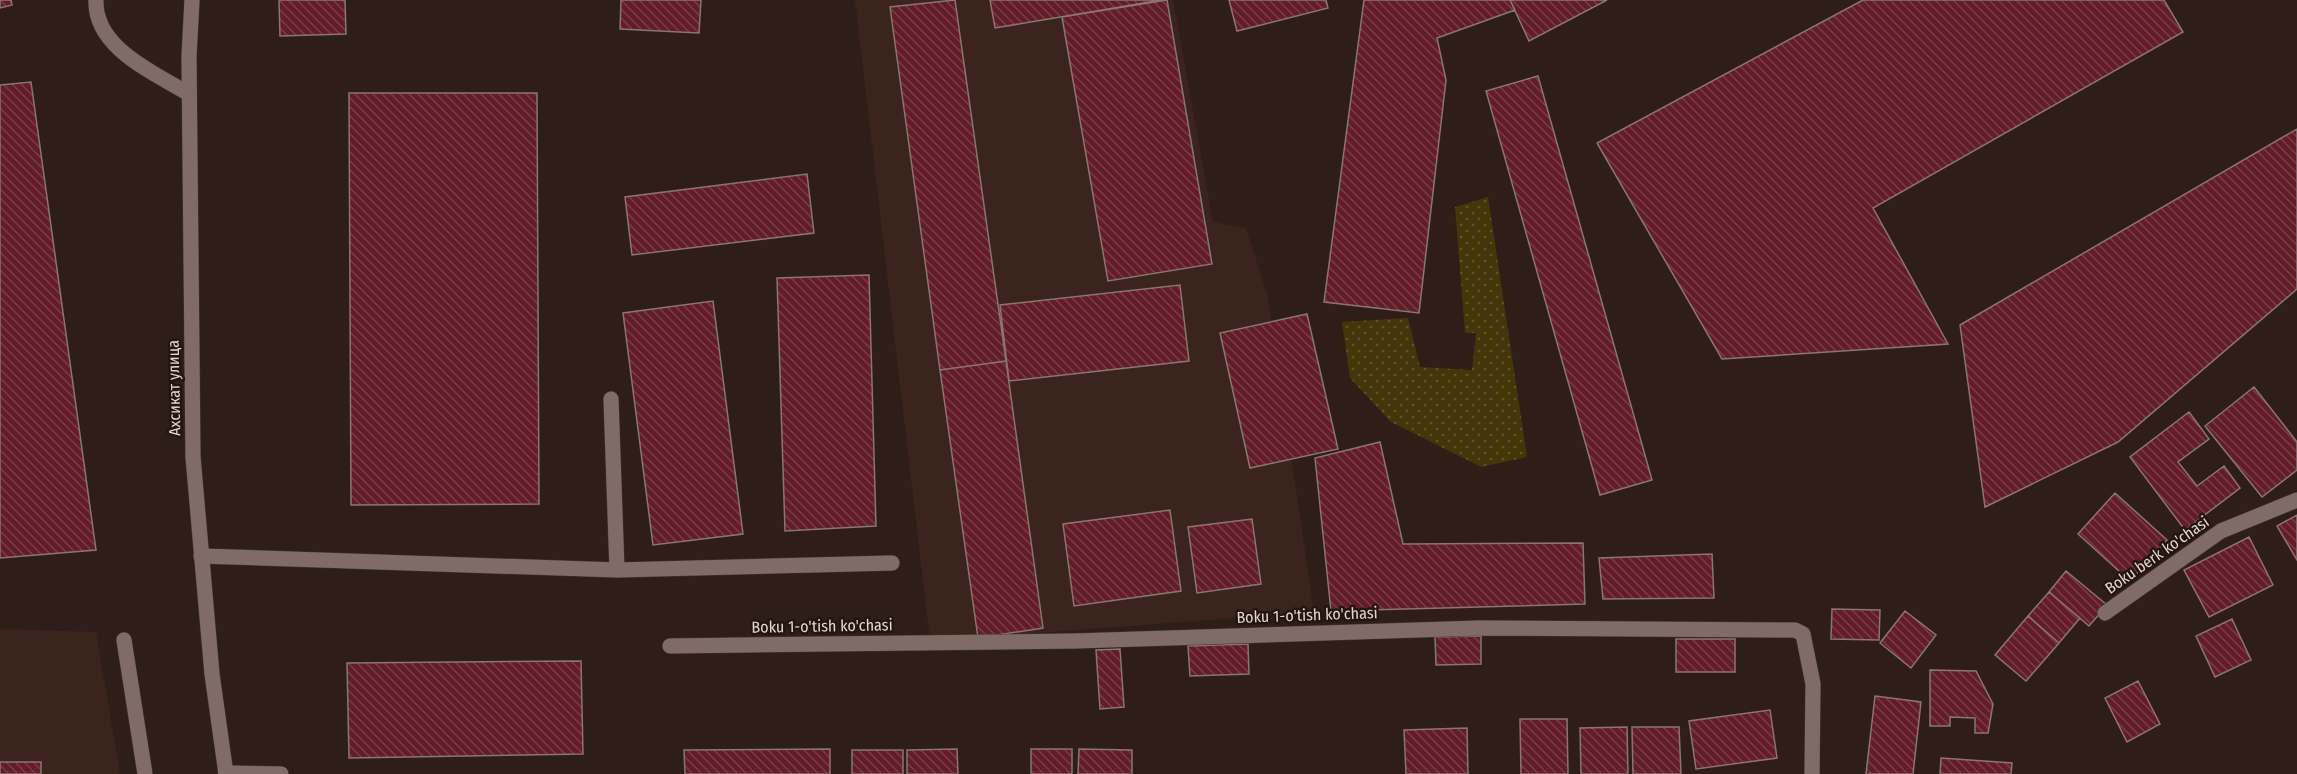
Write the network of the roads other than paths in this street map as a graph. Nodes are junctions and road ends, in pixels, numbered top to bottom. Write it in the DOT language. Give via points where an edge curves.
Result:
graph roads {
  1 [pos="96,0"];
  2 [pos="192,0"];
  3 [pos="189,94"];
  4 [pos="611,399"];
  5 [pos="2297,500"];
  6 [pos="201,556"];
  7 [pos="892,563"];
  8 [pos="617,570"];
  9 [pos="2105,613"];
  10 [pos="124,640"];
  11 [pos="670,646"];
  12 [pos="145,774"];
  13 [pos="226,774"];
  14 [pos="281,774"];
  15 [pos="1812,774"];
  1 -- 3 [label="street" via="95,14 118,50"];
  2 -- 3 [label="street, Ахсикат улица"];
  3 -- 6 [label="street, Ахсикат улица" via="193,457"];
  4 -- 8 [label="street"];
  5 -- 9 [label="street, Boku berk ko'chasi" via="2221,531"];
  6 -- 8 [label="street"];
  6 -- 13 [label="street, Ахсикат улица"];
  7 -- 8 [label="street"];
  10 -- 12 [label="street"];
  11 -- 15 [label="street, Boku 1-o'tish ko'chasi" via="1075,641 1479,628 1795,630 1803,633 1813,684"];
  13 -- 14 [label="street"];
}
